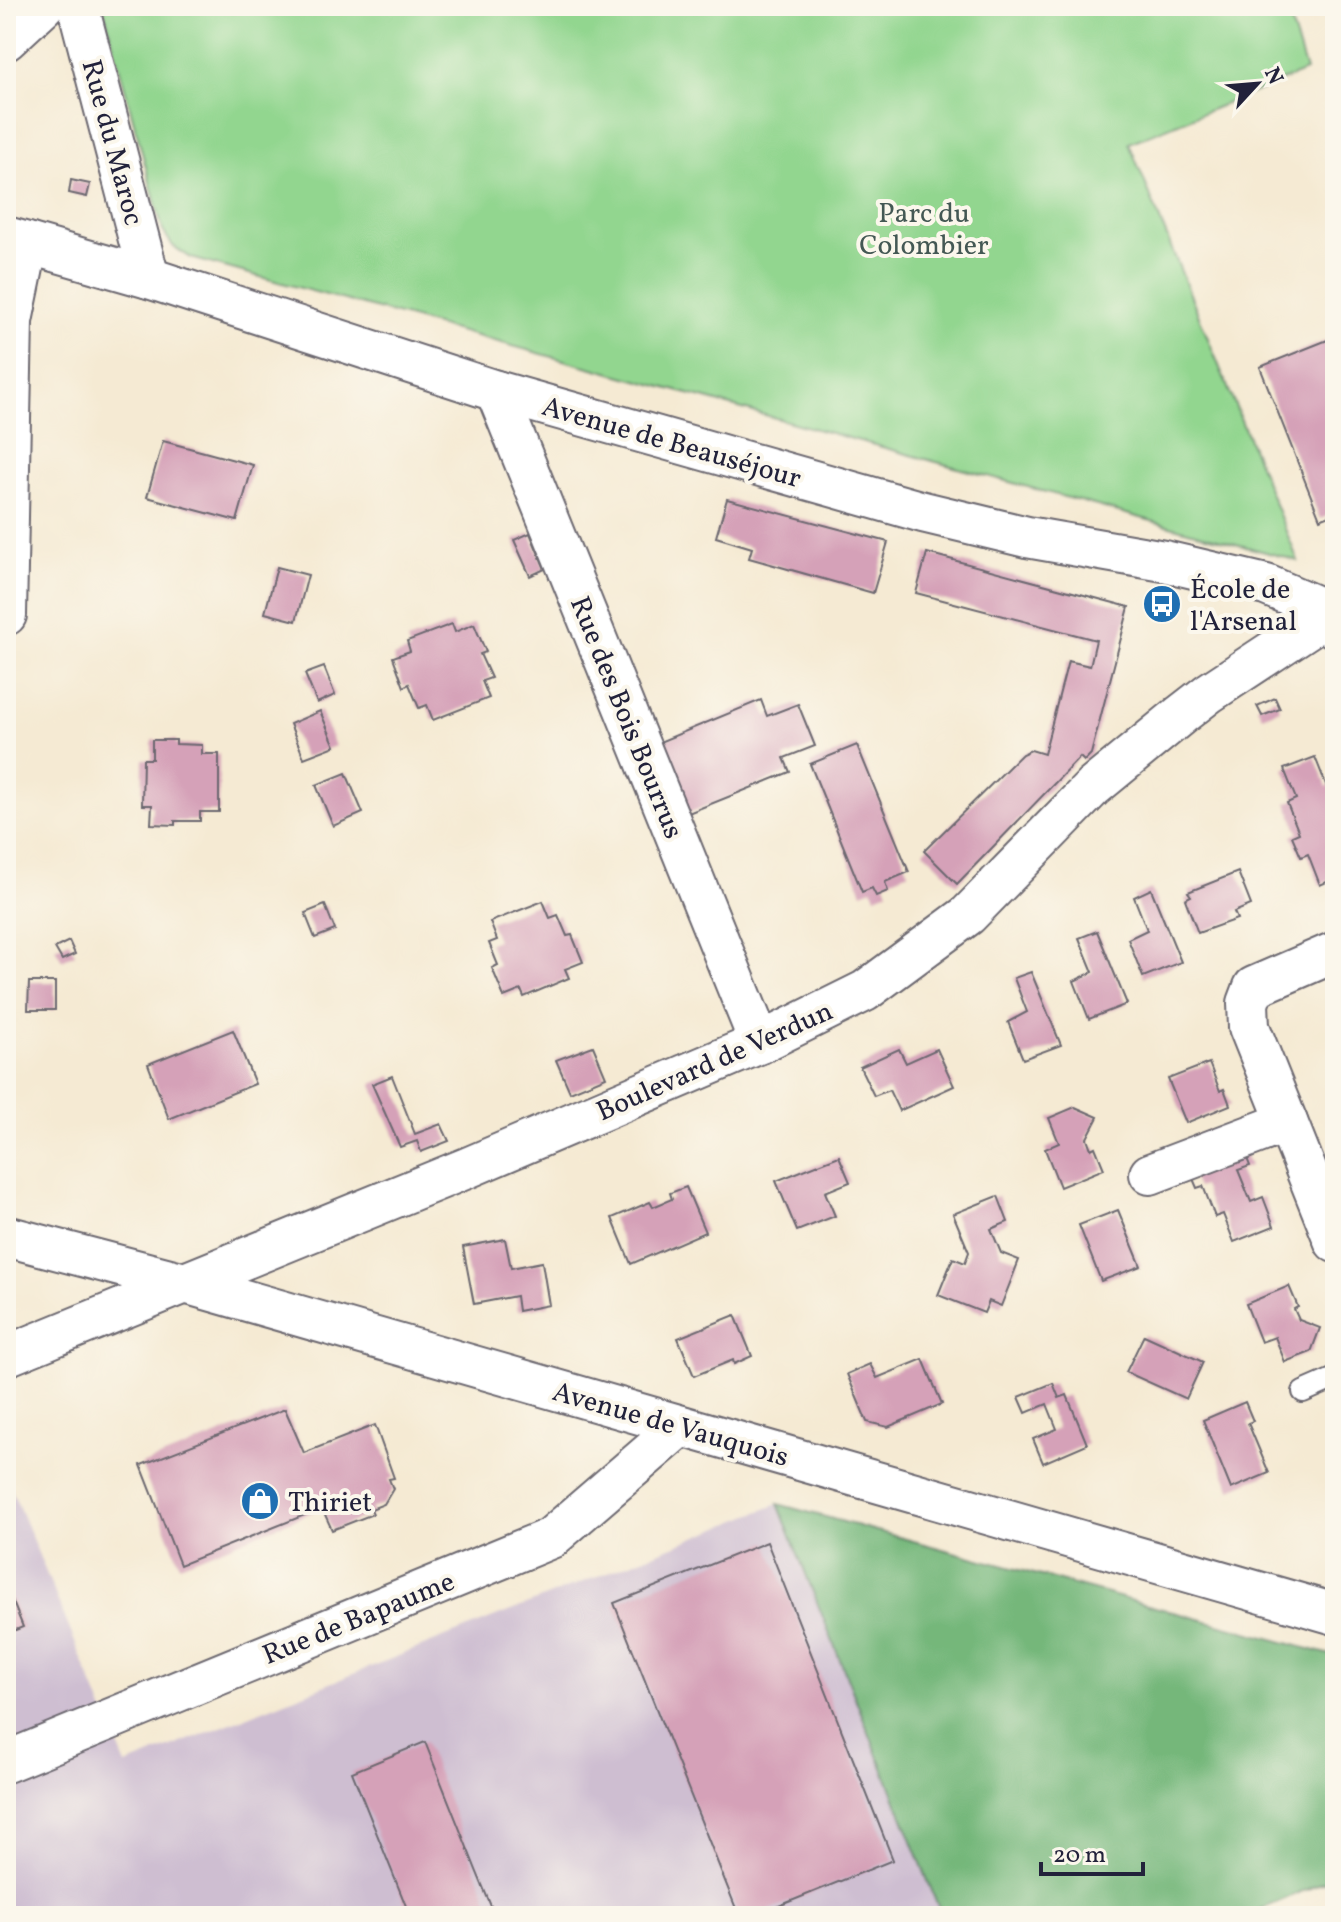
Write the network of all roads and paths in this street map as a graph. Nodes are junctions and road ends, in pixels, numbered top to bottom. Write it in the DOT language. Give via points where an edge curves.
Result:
graph roads {
  1 [pos="43,6"];
  2 [pos="78,6"];
  3 [pos="6,40"];
  4 [pos="17,240"];
  5 [pos="149,278"];
  6 [pos="496,391"];
  7 [pos="6,615"];
  8 [pos="1333,617"];
  9 [pos="1335,952"];
  10 [pos="760,1043"];
  11 [pos="1287,1122"];
  12 [pos="1150,1174"];
  13 [pos="6,1236"];
  14 [pos="1335,1242"];
  15 [pos="185,1283"];
  16 [pos="6,1356"];
  17 [pos="1335,1378"];
  18 [pos="1303,1392"];
  19 [pos="681,1426"];
  20 [pos="1335,1614"];
  21 [pos="6,1762"];
  1 -- 3 [label="street"];
  2 -- 5 [label="street, Rue du Maroc"];
  4 -- 5 [label="street, Avenue de Beauséjour"];
  4 -- 7 [label="street"];
  5 -- 6 [label="street, Avenue de Beauséjour"];
  6 -- 8 [label="street, Avenue de Beauséjour" via="923,512 1266,585"];
  6 -- 10 [label="street, Rue des Bois Bourrus"];
  8 -- 10 [label="street, Boulevard de Verdun" via="1209,693 1093,787 968,915 865,991"];
  9 -- 11 [label="street" via="1254,987 1248,1003 1249,1027"];
  10 -- 15 [label="street, Boulevard de Verdun"];
  11 -- 12 [label="street"];
  11 -- 14 [label="street"];
  13 -- 15 [label="street, Avenue de Vauquois"];
  15 -- 16 [label="street, Boulevard de Verdun"];
  15 -- 19 [label="street, Avenue de Vauquois"];
  17 -- 18 [label="lane"];
  19 -- 20 [label="street, Avenue de Vauquois"];
  19 -- 21 [label="street, Rue de Bapaume" via="551,1538"];
}
